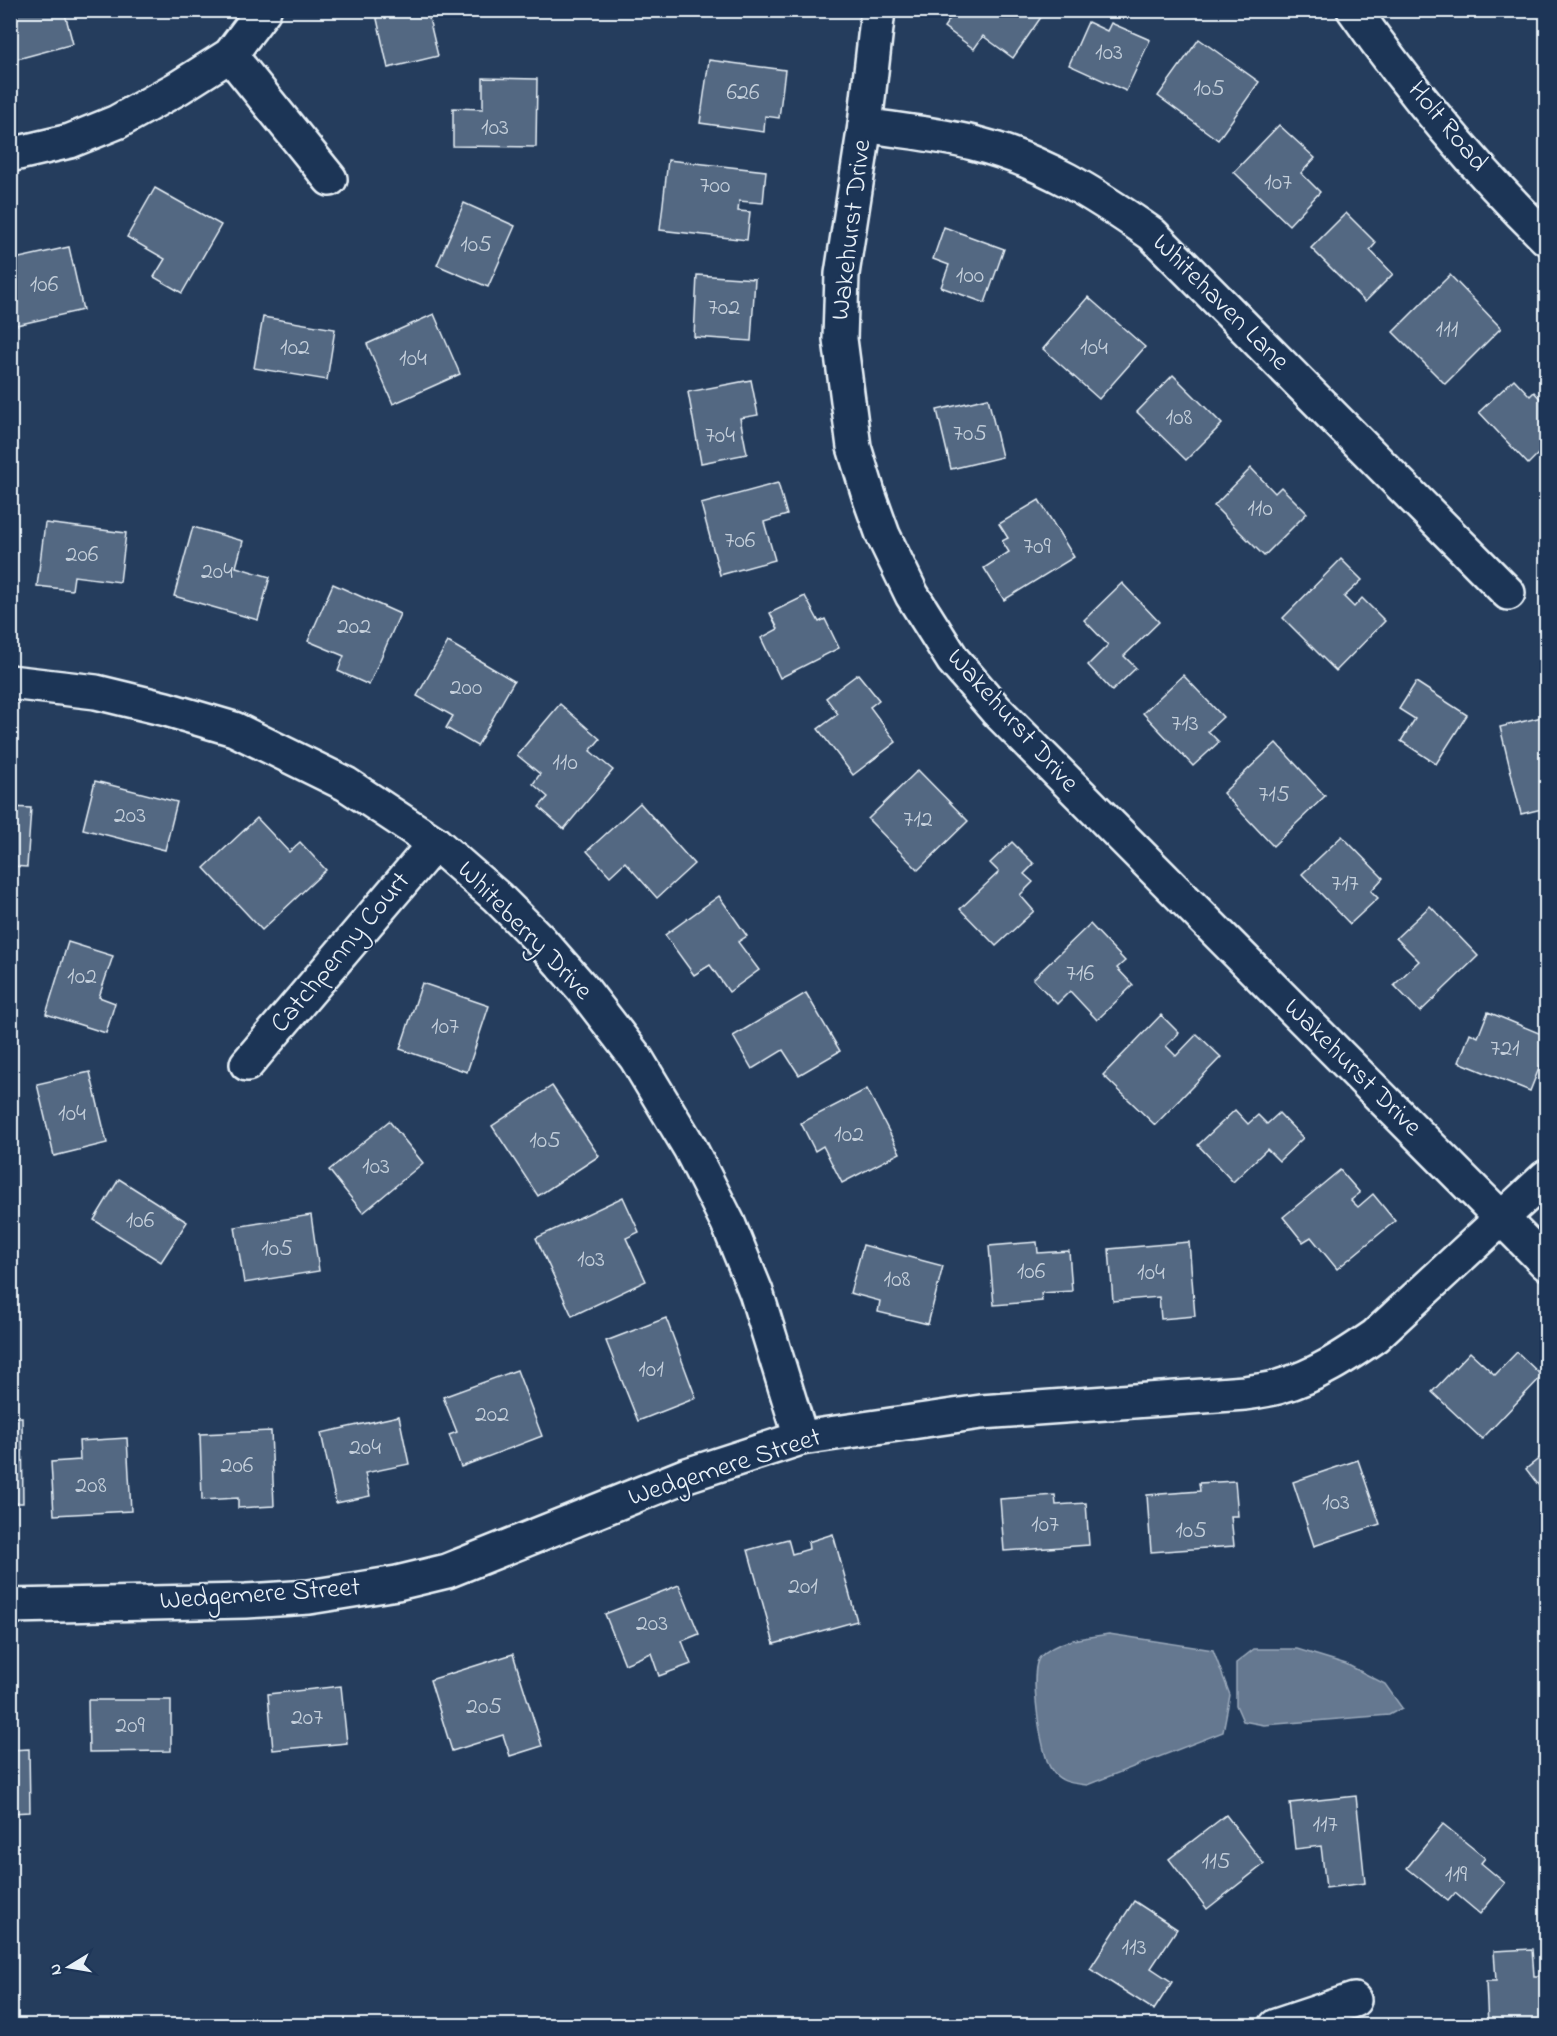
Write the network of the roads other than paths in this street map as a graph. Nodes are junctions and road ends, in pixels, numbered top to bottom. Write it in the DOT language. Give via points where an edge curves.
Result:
graph roads {
  1 [pos="264,10"];
  2 [pos="878,10"];
  3 [pos="1354,10"];
  4 [pos="230,55"];
  5 [pos="865,125"];
  6 [pos="10,155"];
  7 [pos="330,179"];
  8 [pos="1546,238"];
  9 [pos="1508,593"];
  10 [pos="10,682"];
  11 [pos="435,843"];
  12 [pos="247,1064"];
  13 [pos="1546,1177"];
  14 [pos="1502,1219"];
  15 [pos="1546,1263"];
  16 [pos="801,1438"];
  17 [pos="10,1606"];
  18 [pos="1354,2000"];
  19 [pos="1276,2025"];
  1 -- 4 [label="street"];
  2 -- 5 [label="street, Wakehurst Drive"];
  3 -- 8 [label="street, Holt Road" via="1436,116"];
  4 -- 6 [label="street" via="117,122 70,141"];
  4 -- 7 [label="street"];
  5 -- 9 [label="street, Whitehaven Lane" via="973,142 1019,158 1097,196 1152,234"];
  5 -- 14 [label="street, Wakehurst Drive" via="842,274 840,339 854,447 883,535 912,595 952,660 996,710"];
  10 -- 11 [label="street, Whiteberry Drive" via="96,692 234,729 346,784"];
  11 -- 12 [label="street, Catchpenny Court"];
  11 -- 16 [label="street, Whiteberry Drive" via="541,941 636,1058 728,1223 756,1292"];
  13 -- 14 [label="street, Wedgemere Street"];
  14 -- 15 [label="street, Wakehurst Drive"];
  14 -- 16 [label="street, Wedgemere Street" via="1376,1336 1344,1358 1280,1387 981,1412"];
  16 -- 17 [label="street, Wedgemere Street" via="687,1475 447,1571 397,1583 309,1597"];
  18 -- 19 [label="street"];
}
